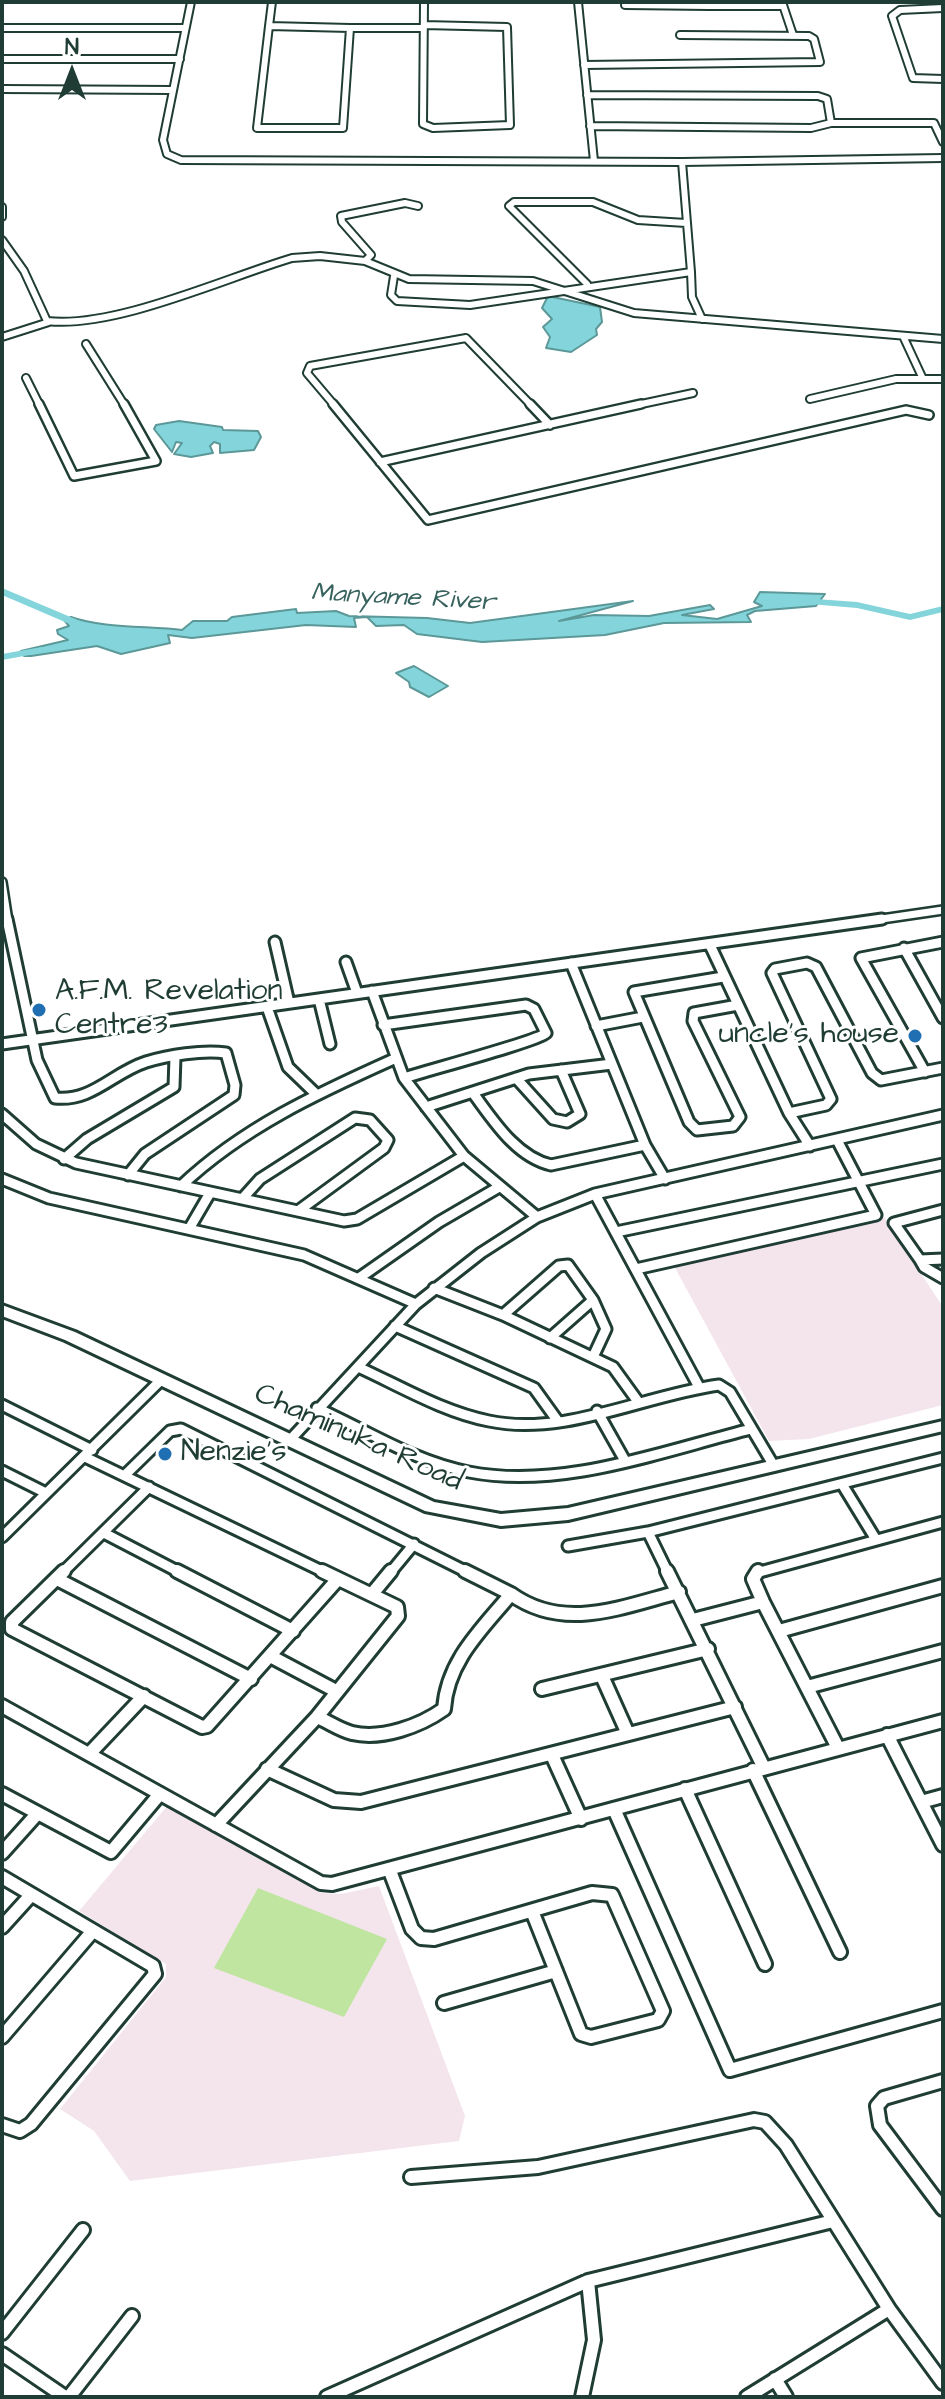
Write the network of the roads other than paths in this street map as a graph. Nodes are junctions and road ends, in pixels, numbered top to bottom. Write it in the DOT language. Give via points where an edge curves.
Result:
graph roads {
  1 [pos="191,2"];
  2 [pos="272,2"];
  3 [pos="424,2"];
  4 [pos="578,2"];
  5 [pos="709,4"];
  6 [pos="782,4"];
  7 [pos="625,5"];
  8 [pos="943,8"];
  9 [pos="269,26"];
  10 [pos="424,27"];
  11 [pos="2,28"];
  12 [pos="185,28"];
  13 [pos="350,28"];
  14 [pos="680,35"];
  15 [pos="793,35"];
  16 [pos="2,59"];
  17 [pos="180,59"];
  18 [pos="584,65"];
  19 [pos="943,79"];
  20 [pos="2,89"];
  21 [pos="172,90"];
  22 [pos="587,95"];
  23 [pos="831,123"];
  24 [pos="590,126"];
  25 [pos="943,142"];
  26 [pos="943,158"];
  27 [pos="594,161"];
  28 [pos="682,162"];
  29 [pos="418,206"];
  30 [pos="2,207"];
  31 [pos="2,217"];
  32 [pos="686,223"];
  33 [pos="2,240"];
  34 [pos="365,261"];
  35 [pos="691,272"];
  36 [pos="394,276"];
  37 [pos="587,284"];
  38 [pos="562,289"];
  39 [pos="702,319"];
  40 [pos="49,322"];
  41 [pos="903,336"];
  42 [pos="2,337"];
  43 [pos="943,339"];
  44 [pos="86,344"];
  45 [pos="26,378"];
  46 [pos="923,379"];
  47 [pos="943,379"];
  48 [pos="693,393"];
  49 [pos="810,399"];
  50 [pos="929,415"];
  51 [pos="550,425"];
  52 [pos="380,462"];
  53 [pos="2,882"];
  54 [pos="943,910"];
  55 [pos="275,942"];
  56 [pos="943,942"];
  57 [pos="710,945"];
  58 [pos="904,948"];
  59 [pos="346,962"];
  60 [pos="571,963"];
  61 [pos="723,977"];
  62 [pos="372,991"];
  63 [pos="357,993"];
  64 [pos="319,999"];
  65 [pos="289,1003"];
  66 [pos="738,1005"];
  67 [pos="267,1007"];
  68 [pos="643,1017"];
  69 [pos="943,1018"];
  70 [pos="383,1025"];
  71 [pos="596,1026"];
  72 [pos="32,1040"];
  73 [pos="2,1044"];
  74 [pos="330,1044"];
  75 [pos="175,1057"];
  76 [pos="394,1059"];
  77 [pos="612,1064"];
  78 [pos="943,1068"];
  79 [pos="561,1070"];
  80 [pos="925,1072"];
  81 [pos="404,1078"];
  82 [pos="516,1078"];
  83 [pos="473,1093"];
  84 [pos="316,1094"];
  85 [pos="426,1107"];
  86 [pos="789,1113"];
  87 [pos="2,1114"];
  88 [pos="943,1115"];
  89 [pos="837,1140"];
  90 [pos="645,1145"];
  91 [pos="810,1146"];
  92 [pos="464,1156"];
  93 [pos="64,1159"];
  94 [pos="943,1164"];
  95 [pos="128,1175"];
  96 [pos="2,1179"];
  97 [pos="665,1179"];
  98 [pos="860,1179"];
  99 [pos="181,1186"];
  100 [pos="499,1187"];
  101 [pos="210,1193"];
  102 [pos="595,1194"];
  103 [pos="242,1199"];
  104 [pos="943,1210"];
  105 [pos="298,1211"];
  106 [pos="537,1217"];
  107 [pos="189,1229"];
  108 [pos="616,1232"];
  109 [pos="943,1259"];
  110 [pos="920,1260"];
  111 [pos="636,1269"];
  112 [pos="359,1278"];
  113 [pos="943,1278"];
  114 [pos="434,1288"];
  115 [pos="593,1300"];
  116 [pos="416,1304"];
  117 [pos="2,1310"];
  118 [pos="503,1315"];
  119 [pos="395,1326"];
  120 [pos="550,1338"];
  121 [pos="593,1357"];
  122 [pos="358,1367"];
  123 [pos="162,1379"];
  124 [pos="699,1387"];
  125 [pos="639,1403"];
  126 [pos="2,1405"];
  127 [pos="317,1408"];
  128 [pos="597,1411"];
  129 [pos="557,1420"];
  130 [pos="943,1426"];
  131 [pos="751,1429"];
  132 [pos="289,1441"];
  133 [pos="89,1453"];
  134 [pos="943,1458"];
  135 [pos="624,1459"];
  136 [pos="774,1466"];
  137 [pos="2,1471"];
  138 [pos="125,1475"];
  139 [pos="842,1484"];
  140 [pos="149,1487"];
  141 [pos="46,1493"];
  142 [pos="943,1522"];
  143 [pos="648,1532"];
  144 [pos="104,1533"];
  145 [pos="2,1537"];
  146 [pos="875,1538"];
  147 [pos="414,1544"];
  148 [pos="568,1546"];
  149 [pos="57,1579"];
  150 [pos="338,1579"];
  151 [pos="943,1586"];
  152 [pos="679,1592"];
  153 [pos="372,1594"];
  154 [pos="511,1594"];
  155 [pos="763,1602"];
  156 [pos="693,1620"];
  157 [pos="293,1631"];
  158 [pos="779,1631"];
  159 [pos="708,1649"];
  160 [pos="943,1651"];
  161 [pos="272,1657"];
  162 [pos="602,1676"];
  163 [pos="251,1679"];
  164 [pos="807,1687"];
  165 [pos="542,1689"];
  166 [pos="336,1691"];
  167 [pos="144,1696"];
  168 [pos="2,1706"];
  169 [pos="735,1707"];
  170 [pos="317,1717"];
  171 [pos="943,1721"];
  172 [pos="628,1734"];
  173 [pos="887,1735"];
  174 [pos="838,1748"];
  175 [pos="90,1753"];
  176 [pos="552,1755"];
  177 [pos="267,1769"];
  178 [pos="758,1769"];
  179 [pos="685,1789"];
  180 [pos="2,1794"];
  181 [pos="159,1795"];
  182 [pos="943,1796"];
  183 [pos="921,1802"];
  184 [pos="614,1809"];
  185 [pos="37,1814"];
  186 [pos="581,1819"];
  187 [pos="216,1825"];
  188 [pos="943,1845"];
  189 [pos="2,1853"];
  190 [pos="390,1871"];
  191 [pos="2,1877"];
  192 [pos="31,1895"];
  193 [pos="532,1911"];
  194 [pos="2,1927"];
  195 [pos="92,1932"];
  196 [pos="840,1952"];
  197 [pos="765,1964"];
  198 [pos="556,1971"];
  199 [pos="444,2003"];
  200 [pos="943,2011"];
  201 [pos="2,2037"];
  202 [pos="943,2081"];
  203 [pos="2,2125"];
  204 [pos="411,2177"];
  205 [pos="943,2209"];
  206 [pos="833,2221"];
  207 [pos="83,2230"];
  208 [pos="588,2281"];
  209 [pos="889,2309"];
  210 [pos="132,2316"];
  211 [pos="2,2333"];
  212 [pos="2,2354"];
  213 [pos="775,2379"];
  214 [pos="943,2383"];
  215 [pos="67,2397"];
  216 [pos="327,2397"];
  217 [pos="582,2397"];
  218 [pos="747,2397"];
  219 [pos="786,2397"];
  1 -- 12 [label="street"];
  2 -- 9 [label="street"];
  3 -- 10 [label="street"];
  4 -- 18 [label="street"];
  5 -- 6 [label="street"];
  5 -- 7 [label="street"];
  6 -- 15 [label="street"];
  8 -- 19 [label="street" via="900,10 892,16 913,78"];
  9 -- 13 [label="street"];
  9 -- 13 [label="street" via="256,124 261,129 343,128"];
  10 -- 10 [label="street" via="505,26 510,125 424,126"];
  10 -- 13 [label="street"];
  11 -- 12 [label="street"];
  12 -- 17 [label="street"];
  14 -- 15 [label="street"];
  15 -- 18 [label="street" via="814,39 820,62"];
  16 -- 17 [label="street"];
  17 -- 21 [label="street"];
  18 -- 22 [label="street"];
  20 -- 21 [label="street"];
  21 -- 27 [label="street" via="163,140 167,154 181,160"];
  22 -- 23 [label="street" via="818,96 827,99"];
  22 -- 24 [label="street"];
  23 -- 24 [label="street" via="811,128"];
  23 -- 25 [label="street" via="934,123"];
  24 -- 27 [label="street"];
  26 -- 28 [label="street"];
  27 -- 28 [label="street"];
  28 -- 32 [label="street"];
  29 -- 34 [label="street" via="405,203 341,216 371,255"];
  30 -- 31 [label="street"];
  32 -- 35 [label="street"];
  32 -- 37 [label="street" via="638,220 593,202 509,206"];
  33 -- 40 [label="street"];
  34 -- 36 [label="street"];
  34 -- 40 [label="street" via="292,258 72,324"];
  35 -- 37 [label="street"];
  35 -- 39 [label="street" via="692,297"];
  36 -- 38 [label="street" via="514,279"];
  36 -- 38 [label="street" via="391,295 397,301 449,308"];
  37 -- 38 [label="street"];
  38 -- 39 [label="street" via="634,313"];
  39 -- 41 [label="street"];
  40 -- 42 [label="street"];
  41 -- 43 [label="street"];
  41 -- 46 [label="street"];
  44 -- 45 [label="street" via="156,461 74,476"];
  46 -- 47 [label="street"];
  46 -- 49 [label="street" via="896,379"];
  48 -- 51 [label="street"];
  50 -- 52 [label="street" via="906,410 428,520"];
  51 -- 52 [label="street"];
  51 -- 52 [label="street" via="466,338 310,366 308,378"];
  53 -- 72 [label="street" via="20,1004"];
  54 -- 57 [label="street"];
  55 -- 65 [label="street"];
  56 -- 58 [label="street"];
  57 -- 60 [label="street"];
  57 -- 61 [label="street"];
  58 -- 69 [label="street"];
  58 -- 80 [label="street" via="861,958"];
  59 -- 63 [label="street"];
  60 -- 62 [label="street"];
  60 -- 71 [label="street"];
  61 -- 66 [label="street"];
  61 -- 68 [label="street" via="636,990"];
  62 -- 63 [label="street"];
  62 -- 70 [label="street"];
  63 -- 64 [label="street"];
  64 -- 65 [label="street"];
  64 -- 74 [label="street"];
  65 -- 67 [label="street"];
  66 -- 68 [label="street" via="700,1009 692,1017 740,1117 733,1126 705,1131 689,1122"];
  66 -- 86 [label="street"];
  67 -- 72 [label="street"];
  67 -- 84 [label="street" via="286,1068 296,1082"];
  68 -- 71 [label="street"];
  70 -- 76 [label="street"];
  70 -- 81 [label="street" via="526,1005 534,1009 546,1033 539,1040"];
  71 -- 77 [label="street"];
  72 -- 73 [label="street"];
  72 -- 75 [label="street" via="41,1078 63,1101 134,1066"];
  75 -- 93 [label="street" via="174,1087 87,1139"];
  75 -- 95 [label="street" via="223,1051 236,1091 225,1104 145,1154"];
  76 -- 81 [label="street"];
  76 -- 84 [label="street"];
  77 -- 79 [label="street"];
  77 -- 90 [label="street"];
  78 -- 80 [label="street"];
  79 -- 82 [label="street"];
  79 -- 82 [label="street" via="580,1114 567,1122 553,1119"];
  80 -- 86 [label="street" via="888,1081 876,1077 816,967 807,963 775,969 772,973 831,1099 826,1105"];
  81 -- 85 [label="street"];
  82 -- 83 [label="street"];
  83 -- 85 [label="street"];
  83 -- 90 [label="street" via="540,1164"];
  84 -- 99 [label="street" via="206,1163"];
  85 -- 92 [label="street"];
  86 -- 91 [label="street"];
  87 -- 93 [label="street" via="28,1139"];
  88 -- 89 [label="street"];
  89 -- 91 [label="street"];
  89 -- 98 [label="street"];
  90 -- 97 [label="street"];
  91 -- 97 [label="street"];
  92 -- 100 [label="street"];
  92 -- 105 [label="street" via="352,1220"];
  93 -- 95 [label="street"];
  94 -- 98 [label="street"];
  95 -- 99 [label="street"];
  96 -- 107 [label="street" via="49,1198"];
  97 -- 102 [label="street"];
  98 -- 108 [label="street"];
  98 -- 111 [label="street" via="876,1215"];
  99 -- 101 [label="street"];
  100 -- 106 [label="street"];
  100 -- 112 [label="street"];
  101 -- 103 [label="street"];
  101 -- 107 [label="street"];
  102 -- 106 [label="street"];
  102 -- 108 [label="street"];
  103 -- 105 [label="street"];
  103 -- 105 [label="street" via="260,1179 355,1118 373,1121 388,1140 384,1148"];
  104 -- 110 [label="street" via="894,1223"];
  106 -- 114 [label="street"];
  107 -- 112 [label="street" via="304,1255"];
  108 -- 111 [label="street"];
  109 -- 110 [label="street"];
  110 -- 113 [label="street"];
  111 -- 124 [label="street"];
  112 -- 116 [label="street"];
  114 -- 116 [label="street"];
  114 -- 118 [label="street"];
  115 -- 118 [label="street" via="568,1265 559,1266"];
  115 -- 120 [label="street"];
  115 -- 121 [label="street" via="606,1329"];
  116 -- 119 [label="street"];
  117 -- 123 [label="main road, Chaminuka Road"];
  118 -- 120 [label="street"];
  119 -- 122 [label="street"];
  119 -- 129 [label="street" via="534,1388"];
  120 -- 121 [label="street"];
  121 -- 125 [label="street" via="613,1367"];
  122 -- 127 [label="street"];
  122 -- 129 [label="street" via="476,1418 508,1424"];
  123 -- 132 [label="main road, Chaminuka Road"];
  123 -- 133 [label="street"];
  124 -- 125 [label="street"];
  124 -- 131 [label="street" via="719,1385 730,1392"];
  125 -- 128 [label="street"];
  126 -- 133 [label="street"];
  127 -- 132 [label="street"];
  127 -- 135 [label="street" via="466,1471 539,1475"];
  128 -- 129 [label="street"];
  128 -- 135 [label="street"];
  130 -- 136 [label="main road, Chaminuka Road"];
  131 -- 135 [label="street"];
  131 -- 136 [label="street"];
  132 -- 136 [label="main road, Chaminuka Road" via="431,1507 501,1520 568,1514"];
  133 -- 138 [label="street"];
  133 -- 141 [label="street"];
  134 -- 139 [label="street"];
  137 -- 141 [label="street"];
  138 -- 140 [label="street"];
  138 -- 147 [label="street" via="170,1431 181,1429"];
  139 -- 143 [label="street"];
  139 -- 146 [label="street"];
  140 -- 144 [label="street"];
  140 -- 150 [label="street"];
  141 -- 145 [label="street"];
  142 -- 146 [label="street"];
  143 -- 148 [label="street"];
  143 -- 152 [label="street"];
  144 -- 149 [label="street"];
  144 -- 157 [label="street"];
  146 -- 155 [label="street" via="757,1571 753,1579"];
  147 -- 153 [label="street"];
  147 -- 154 [label="street"];
  149 -- 163 [label="street"];
  149 -- 167 [label="street" via="12,1622 12,1629"];
  150 -- 153 [label="street"];
  150 -- 157 [label="street"];
  151 -- 158 [label="street"];
  152 -- 154 [label="street" via="571,1617 526,1609"];
  152 -- 156 [label="street"];
  153 -- 166 [label="street" via="397,1607 398,1616"];
  154 -- 170 [label="street" via="463,1655 443,1691 444,1709 435,1717 355,1734"];
  155 -- 156 [label="street"];
  155 -- 158 [label="street"];
  156 -- 159 [label="street"];
  157 -- 161 [label="street"];
  158 -- 164 [label="street"];
  159 -- 162 [label="street"];
  159 -- 169 [label="street"];
  160 -- 164 [label="street"];
  161 -- 163 [label="street"];
  161 -- 166 [label="street"];
  162 -- 165 [label="street"];
  162 -- 172 [label="street"];
  163 -- 167 [label="street" via="202,1727"];
  164 -- 174 [label="street"];
  166 -- 170 [label="street"];
  167 -- 175 [label="street"];
  168 -- 175 [label="street"];
  169 -- 172 [label="street"];
  169 -- 178 [label="street"];
  170 -- 177 [label="street"];
  171 -- 173 [label="street"];
  172 -- 176 [label="street"];
  173 -- 174 [label="street"];
  173 -- 183 [label="street"];
  174 -- 178 [label="street"];
  175 -- 181 [label="street"];
  176 -- 177 [label="street" via="361,1802 334,1800"];
  176 -- 186 [label="street"];
  177 -- 187 [label="street"];
  178 -- 179 [label="street"];
  178 -- 196 [label="street"];
  179 -- 184 [label="street"];
  179 -- 197 [label="street"];
  180 -- 185 [label="street"];
  181 -- 185 [label="street" via="111,1852"];
  181 -- 187 [label="street"];
  182 -- 183 [label="street"];
  183 -- 188 [label="street"];
  184 -- 186 [label="street"];
  184 -- 200 [label="street" via="730,2070"];
  185 -- 189 [label="street"];
  186 -- 190 [label="street"];
  187 -- 190 [label="street" via="321,1883"];
  190 -- 193 [label="street" via="412,1929 421,1938 434,1939"];
  191 -- 192 [label="street"];
  192 -- 194 [label="street"];
  192 -- 195 [label="street"];
  193 -- 198 [label="street"];
  193 -- 198 [label="street" via="592,1893 612,1895 663,2011 658,2020 591,2037 581,2034"];
  195 -- 201 [label="street"];
  195 -- 203 [label="street" via="153,1966 155,1974 31,2124 20,2131"];
  198 -- 199 [label="street"];
  202 -- 205 [label="street" via="884,2098 877,2106 880,2125"];
  204 -- 206 [label="street" via="538,2167 754,2120 765,2122 786,2145"];
  206 -- 208 [label="street"];
  206 -- 209 [label="street"];
  207 -- 211 [label="street"];
  208 -- 216 [label="street"];
  208 -- 217 [label="street" via="597,2337"];
  209 -- 213 [label="street"];
  209 -- 214 [label="street"];
  210 -- 215 [label="street"];
  212 -- 215 [label="street"];
  213 -- 218 [label="street"];
  213 -- 219 [label="street"];
}
